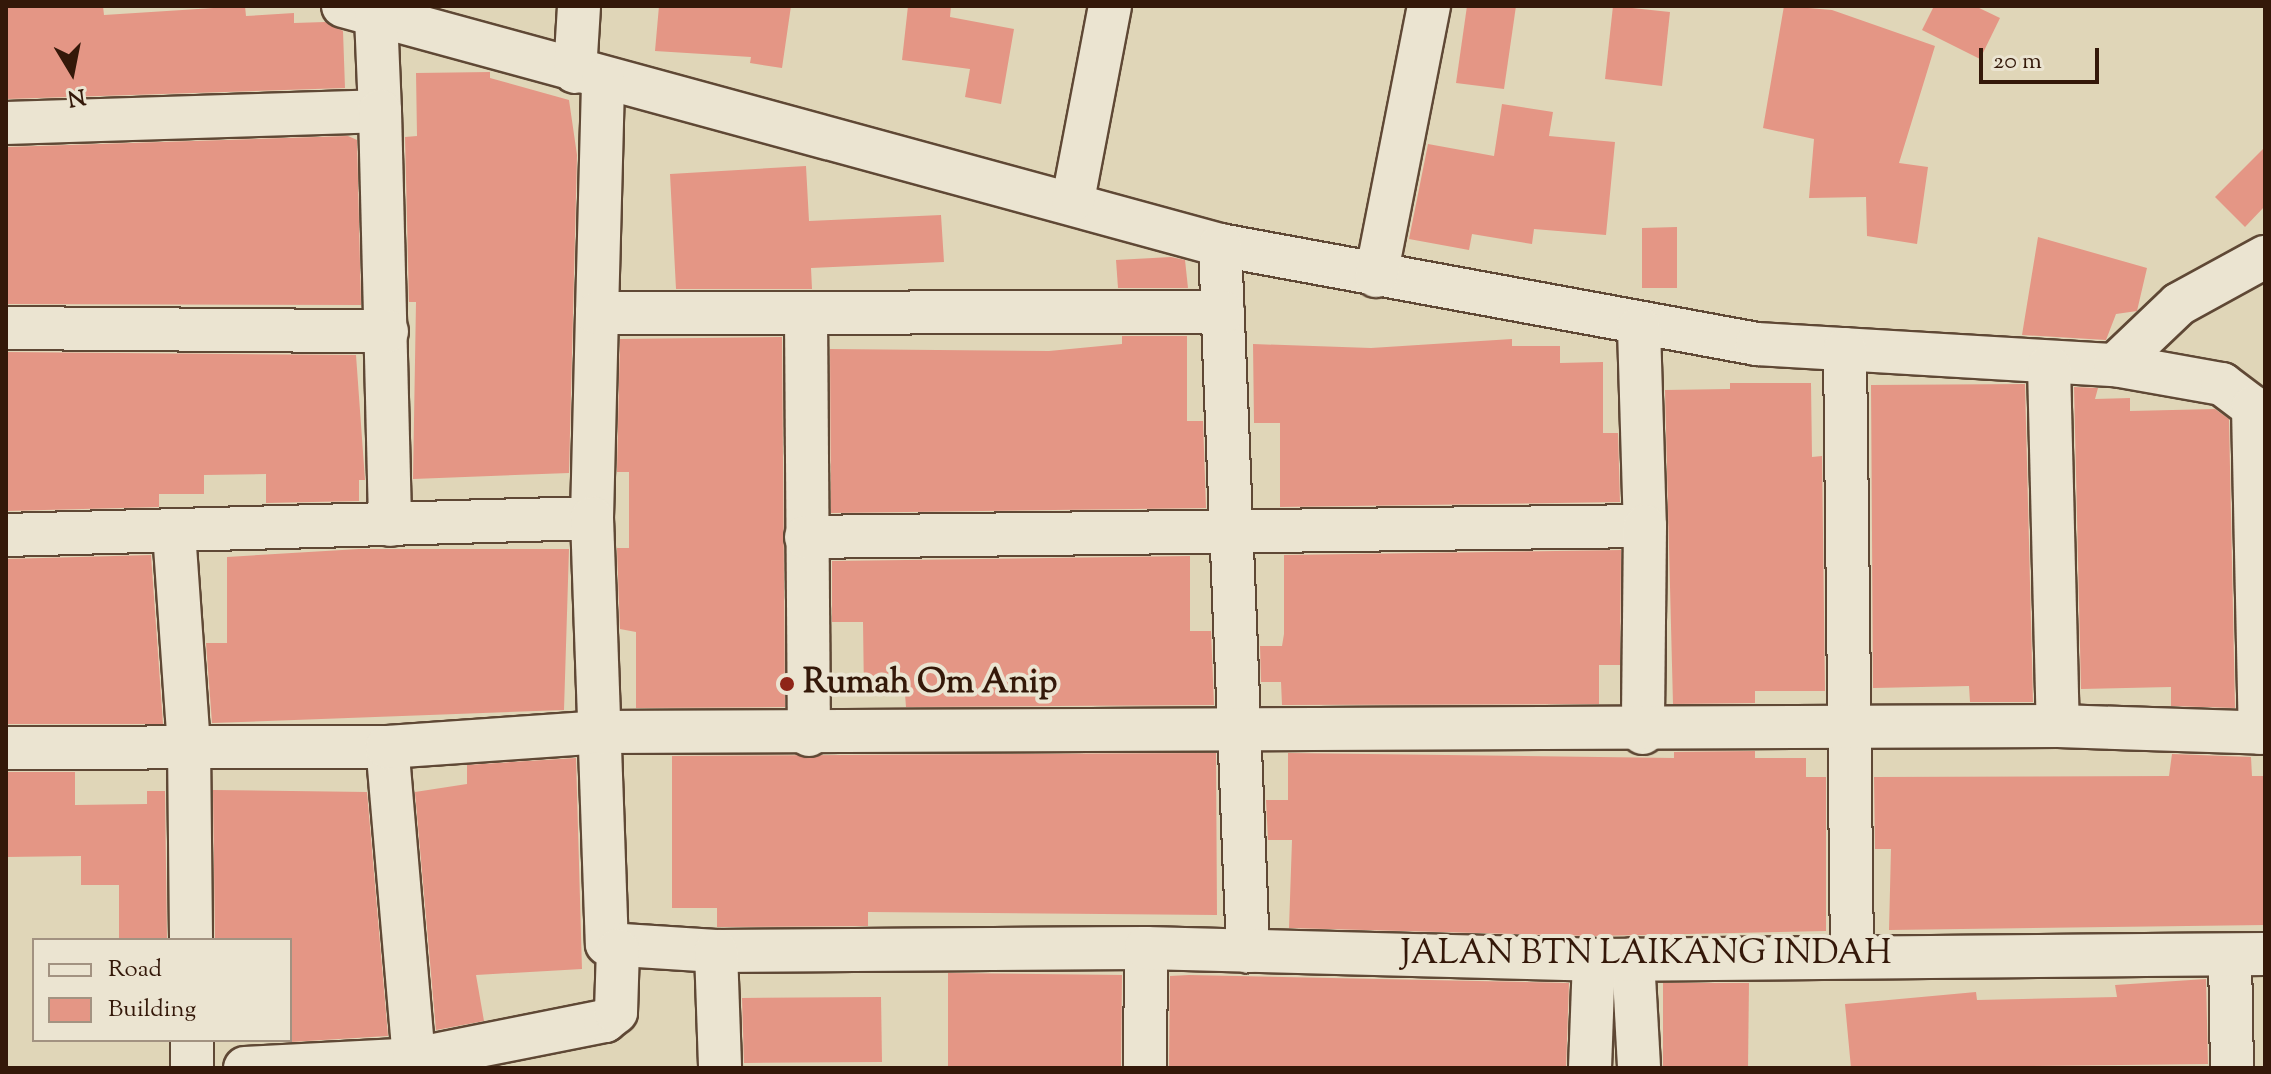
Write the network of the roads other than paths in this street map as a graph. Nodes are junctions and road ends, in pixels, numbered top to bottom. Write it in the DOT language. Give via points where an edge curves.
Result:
graph roads {
  1 [pos="579,6"];
  2 [pos="1110,6"];
  3 [pos="1429,6"];
  4 [pos="360,11"];
  5 [pos="589,76"];
  6 [pos="380,111"];
  7 [pos="6,123"];
  8 [pos="1073,200"];
  9 [pos="1220,245"];
  10 [pos="2265,257"];
  11 [pos="1376,276"];
  12 [pos="1223,312"];
  13 [pos="597,313"];
  14 [pos="806,315"];
  15 [pos="6,328"];
  16 [pos="1639,328"];
  17 [pos="387,331"];
  18 [pos="1845,349"];
  19 [pos="2115,365"];
  20 [pos="2049,366"];
  21 [pos="592,518"];
  22 [pos="390,525"];
  23 [pos="1645,526"];
  24 [pos="1227,529"];
  25 [pos="174,532"];
  26 [pos="6,535"];
  27 [pos="806,537"];
  28 [pos="2058,726"];
  29 [pos="1850,728"];
  30 [pos="599,732"];
  31 [pos="1244,733"];
  32 [pos="1643,733"];
  33 [pos="2262,733"];
  34 [pos="809,735"];
  35 [pos="189,745"];
  36 [pos="387,747"];
  37 [pos="6,748"];
  38 [pos="191,938"];
  39 [pos="1146,948"];
  40 [pos="618,950"];
  41 [pos="716,951"];
  42 [pos="1248,951"];
  43 [pos="1852,953"];
  44 [pos="2248,955"];
  45 [pos="1614,959"];
  46 [pos="192,1042"];
  47 [pos="414,1059"];
  48 [pos="192,1068"];
  49 [pos="245,1068"];
  50 [pos="720,1068"];
  51 [pos="1145,1068"];
  52 [pos="1590,1068"];
  53 [pos="1639,1068"];
  54 [pos="2232,1068"];
  1 -- 5 [label="street"];
  2 -- 8 [label="street"];
  3 -- 11 [label="street"];
  4 -- 5 [label="street"];
  4 -- 6 [label="street"];
  5 -- 8 [label="street"];
  5 -- 13 [label="street"];
  6 -- 7 [label="street"];
  6 -- 17 [label="street"];
  8 -- 9 [label="street"];
  9 -- 11 [label="street"];
  9 -- 12 [label="street"];
  10 -- 19 [label="street" via="2179,304"];
  11 -- 16 [label="street"];
  12 -- 14 [label="street"];
  12 -- 24 [label="street"];
  13 -- 14 [label="street"];
  13 -- 21 [label="street"];
  14 -- 27 [label="street"];
  15 -- 17 [label="street"];
  16 -- 18 [label="street"];
  16 -- 23 [label="street"];
  17 -- 22 [label="street"];
  18 -- 20 [label="street"];
  18 -- 29 [label="street"];
  19 -- 20 [label="street"];
  19 -- 33 [label="street" via="2222,384 2253,407"];
  20 -- 28 [label="street"];
  21 -- 22 [label="street"];
  21 -- 30 [label="street"];
  22 -- 25 [label="street"];
  23 -- 24 [label="street"];
  23 -- 32 [label="street"];
  24 -- 27 [label="street"];
  24 -- 31 [label="street" via="1233,669"];
  25 -- 26 [label="street"];
  25 -- 35 [label="street"];
  27 -- 34 [label="street"];
  28 -- 29 [label="street"];
  28 -- 33 [label="street"];
  29 -- 32 [label="street"];
  29 -- 43 [label="street"];
  30 -- 34 [label="street"];
  30 -- 36 [label="street"];
  30 -- 40 [label="street" via="605,930 607,944"];
  31 -- 32 [label="street"];
  31 -- 34 [label="street"];
  31 -- 42 [label="street"];
  35 -- 36 [label="street"];
  35 -- 37 [label="street"];
  35 -- 38 [label="street"];
  36 -- 47 [label="street"];
  39 -- 41 [label="street, JALAN BTN LAIKANG INDAH"];
  39 -- 42 [label="street, JALAN BTN LAIKANG INDAH"];
  39 -- 51 [label="street"];
  40 -- 41 [label="street, JALAN BTN LAIKANG INDAH"];
  40 -- 47 [label="street" via="616,1012 605,1021"];
  41 -- 50 [label="street"];
  42 -- 45 [label="street, JALAN BTN LAIKANG INDAH"];
  43 -- 44 [label="street, JALAN BTN LAIKANG INDAH"];
  43 -- 45 [label="street, JALAN BTN LAIKANG INDAH"];
  44 -- 54 [label="street"];
  45 -- 52 [label="street"];
  45 -- 53 [label="street"];
  46 -- 48 [label="street"];
  47 -- 49 [label="street"];
}
